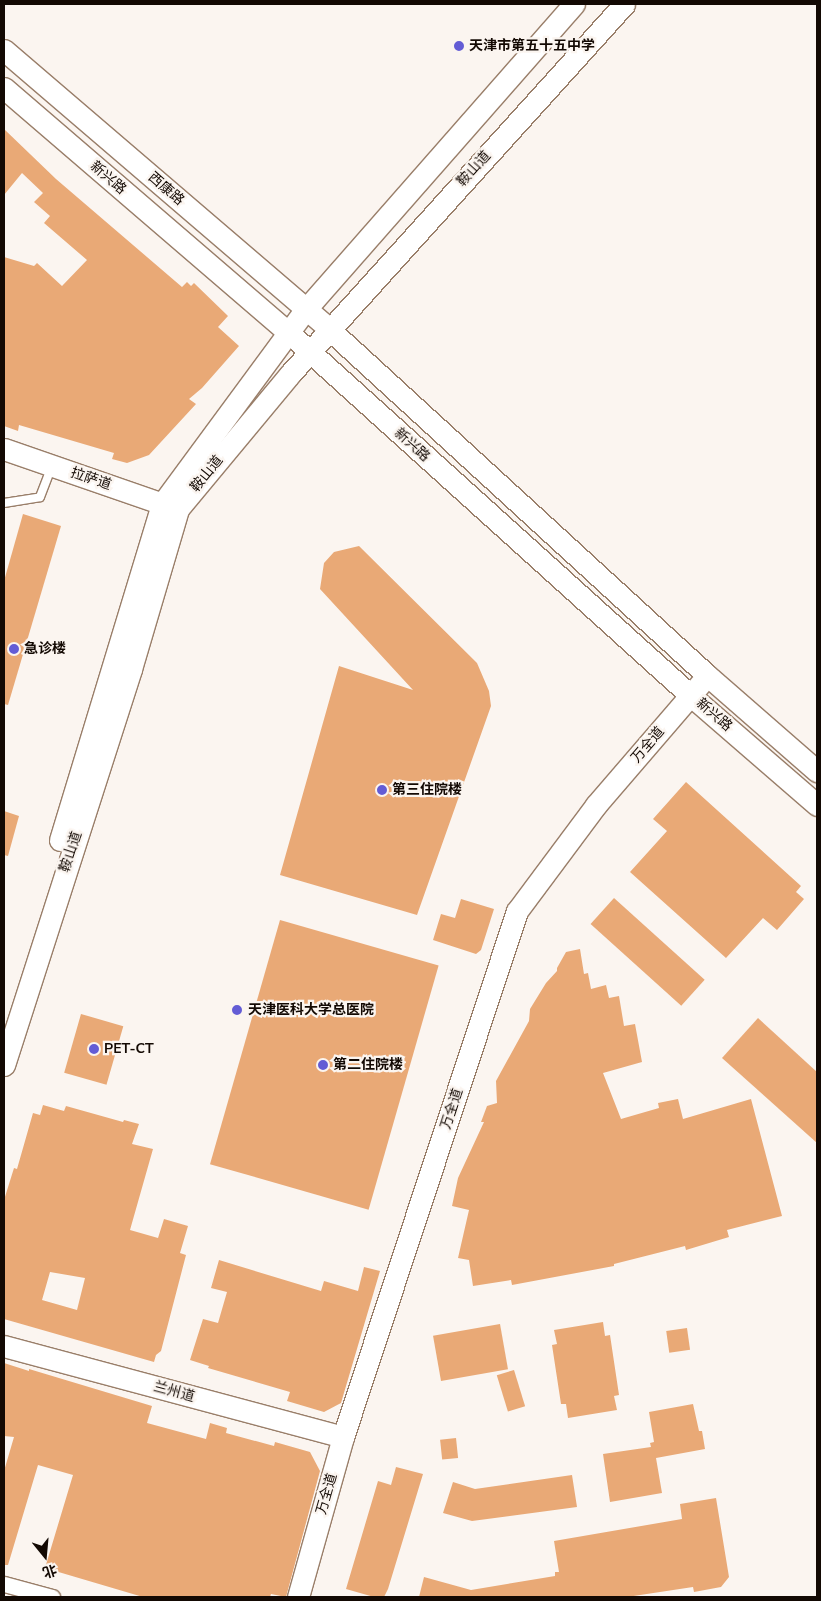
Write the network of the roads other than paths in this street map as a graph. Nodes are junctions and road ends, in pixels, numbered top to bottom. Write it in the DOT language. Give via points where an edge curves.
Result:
graph roads {
  1 [pos="574,4"];
  2 [pos="624,4"];
  3 [pos="4,50"];
  4 [pos="4,88"];
  5 [pos="306,309"];
  6 [pos="329,329"];
  7 [pos="288,332"];
  8 [pos="309,352"];
  9 [pos="4,449"];
  10 [pos="52,466"];
  11 [pos="4,503"];
  12 [pos="170,507"];
  13 [pos="708,676"];
  14 [pos="690,695"];
  15 [pos="817,771"];
  16 [pos="817,805"];
  17 [pos="4,1019"];
  18 [pos="4,1065"];
  19 [pos="4,1346"];
  20 [pos="343,1437"];
  21 [pos="4,1584"];
  22 [pos="52,1597"];
  23 [pos="298,1597"];
  1 -- 5 [label="main road, 鞍山道"];
  2 -- 6 [label="main road, 鞍山道"];
  3 -- 5 [label="main road, 西康路"];
  4 -- 7 [label="main road, 新兴路"];
  5 -- 6 [label="main road, 西康路"];
  5 -- 7 [label="main road, 鞍山道"];
  6 -- 8 [label="main road, 鞍山道"];
  6 -- 13 [label="main road, 西康路"];
  7 -- 8 [label="main road, 新兴路"];
  7 -- 12 [label="main road, 鞍山道"];
  8 -- 12 [label="main road, 鞍山道"];
  8 -- 14 [label="main road, 新兴路"];
  9 -- 10 [label="main road, 拉萨道"];
  10 -- 11 [label="lane" via="40,497"];
  10 -- 12 [label="main road, 拉萨道"];
  12 -- 17 [label="main road, 鞍山道"];
  12 -- 18 [label="main road, 鞍山道" via="131,669"];
  13 -- 14 [label="main road, 万全道"];
  13 -- 15 [label="main road, 西康路"];
  14 -- 16 [label="main road, 新兴路"];
  14 -- 20 [label="main road, 万全道" via="596,805 517,911"];
  19 -- 20 [label="main road, 兰州道"];
  20 -- 23 [label="main road, 万全道"];
  21 -- 22 [label="street"];
}
